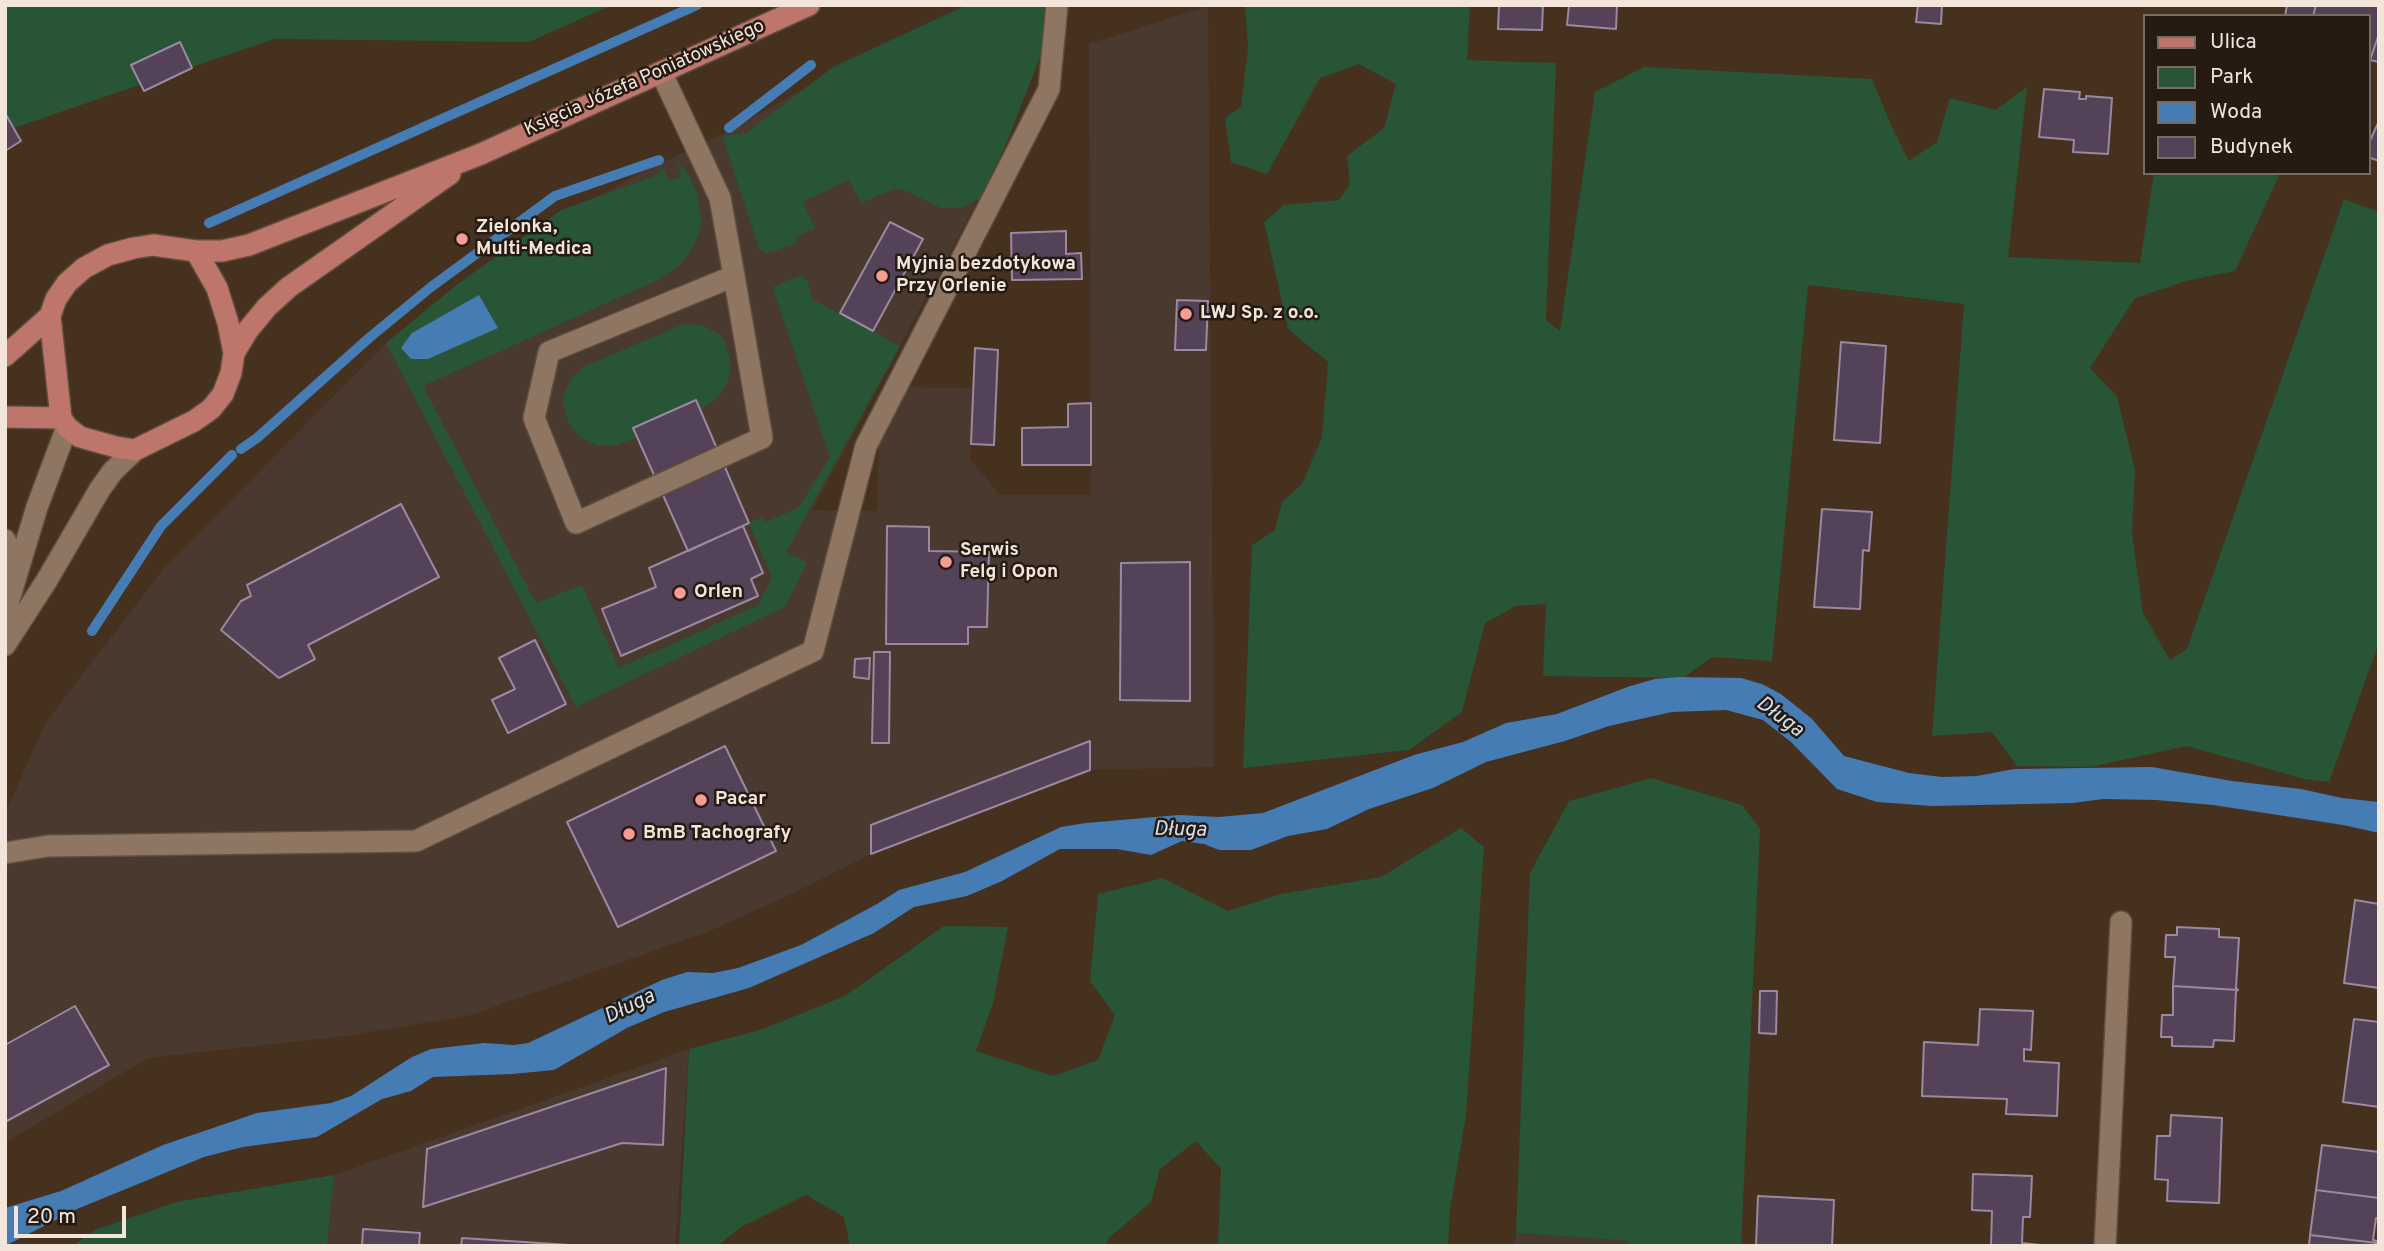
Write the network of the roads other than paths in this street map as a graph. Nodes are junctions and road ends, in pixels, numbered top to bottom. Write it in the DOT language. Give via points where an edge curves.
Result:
graph roads {
  1 [pos="809,5"];
  2 [pos="1057,5"];
  3 [pos="662,72"];
  4 [pos="481,153"];
  5 [pos="196,251"];
  6 [pos="734,276"];
  7 [pos="50,316"];
  8 [pos="234,353"];
  9 [pos="5,356"];
  10 [pos="5,417"];
  11 [pos="64,422"];
  12 [pos="135,450"];
  13 [pos="5,540"];
  14 [pos="15,582"];
  15 [pos="5,614"];
  16 [pos="5,645"];
  17 [pos="5,853"];
  18 [pos="2121,922"];
  19 [pos="2105,1246"];
  1 -- 3 [label="main road, Księcia Józefa Poniatowskiego"];
  2 -- 17 [label="street" via="1049,89 866,446 813,651 416,841 48,846"];
  3 -- 4 [label="main road, Księcia Józefa Poniatowskiego"];
  3 -- 6 [label="street" via="720,198"];
  4 -- 5 [label="main road, Księcia Józefa Poniatowskiego" via="249,244"];
  4 -- 8 [label="main road, Księcia Józefa Poniatowskiego" via="289,287 267,307"];
  5 -- 7 [label="main road" via="153,245 108,255 67,283"];
  5 -- 8 [label="main road" via="217,288"];
  6 -- 6 [label="street" via="549,352 534,418 576,523 762,438"];
  7 -- 9 [label="main road"];
  7 -- 11 [label="main road"];
  8 -- 12 [label="main road" via="232,373 211,409"];
  10 -- 11 [label="main road" via="41,416"];
  11 -- 12 [label="main road" via="80,437"];
  11 -- 14 [label="street"];
  12 -- 16 [label="street" via="100,489"];
  13 -- 14 [label="street"];
  14 -- 15 [label="street"];
  18 -- 19 [label="street"];
}
